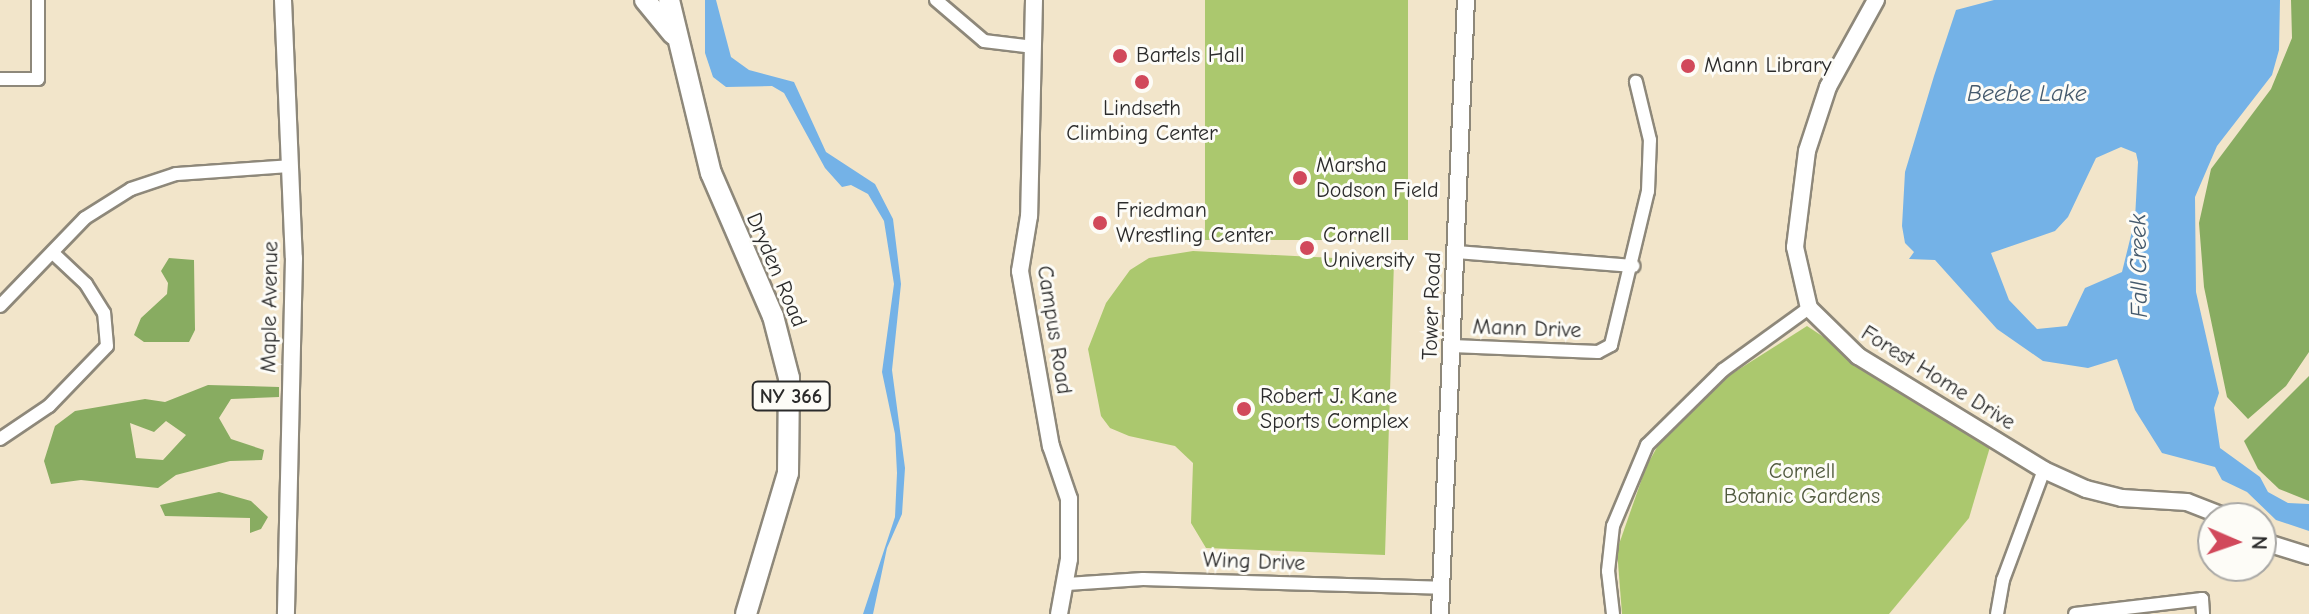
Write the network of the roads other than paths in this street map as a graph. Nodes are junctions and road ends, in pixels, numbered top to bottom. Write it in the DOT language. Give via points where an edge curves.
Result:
graph roads {
  1 [pos="38,0"];
  2 [pos="283,0"];
  3 [pos="645,0"];
  4 [pos="669,0"];
  5 [pos="936,0"];
  6 [pos="1034,0"];
  7 [pos="1466,0"];
  8 [pos="1876,0"];
  9 [pos="677,40"];
  10 [pos="1034,47"];
  11 [pos="0,79"];
  12 [pos="1636,82"];
  13 [pos="290,166"];
  14 [pos="1456,252"];
  15 [pos="54,254"];
  16 [pos="1633,266"];
  17 [pos="0,306"];
  18 [pos="1809,308"];
  19 [pos="1452,346"];
  20 [pos="0,439"];
  21 [pos="2044,470"];
  22 [pos="2197,506"];
  23 [pos="2277,546"];
  24 [pos="2309,556"];
  25 [pos="1067,584"];
  26 [pos="1441,588"];
  27 [pos="286,614"];
  28 [pos="746,614"];
  29 [pos="1059,614"];
  30 [pos="1440,614"];
  31 [pos="1613,614"];
  32 [pos="1997,614"];
  33 [pos="2075,614"];
  34 [pos="2203,614"];
  1 -- 11 [label="street" via="38,79"];
  2 -- 13 [label="street, Maple Avenue"];
  3 -- 9 [label="main road, Dryden Road / NY 366"];
  4 -- 9 [label="main road, Dryden Road / NY 366"];
  5 -- 10 [label="street" via="984,41"];
  6 -- 10 [label="street, Campus Road"];
  7 -- 14 [label="street, Tower Road"];
  8 -- 18 [label="street" via="1828,87 1807,151 1795,247"];
  9 -- 28 [label="main road, Dryden Road / NY 366" via="711,173 773,316 789,378 788,473"];
  10 -- 25 [label="street, Campus Road" via="1029,216 1020,275 1051,446 1068,490"];
  12 -- 16 [label="street, Mann Drive" via="1650,140 1645,218"];
  13 -- 15 [label="street" via="176,174 131,189 85,218"];
  13 -- 27 [label="street, Maple Avenue" via="294,258"];
  14 -- 16 [label="street"];
  14 -- 19 [label="street, Tower Road"];
  15 -- 17 [label="street"];
  15 -- 20 [label="street" via="86,284 104,313 107,346 49,406"];
  16 -- 19 [label="street, Mann Drive" via="1611,345 1598,352"];
  18 -- 21 [label="street, Forest Home Drive" via="1858,356"];
  18 -- 31 [label="street" via="1681,405 1647,445 1613,526 1608,571"];
  19 -- 26 [label="street, Tower Road"];
  21 -- 22 [label="street, Forest Home Drive" via="2122,498"];
  21 -- 32 [label="street" via="2003,580"];
  23 -- 24 [label="street"];
  25 -- 26 [label="street, Wing Drive" via="1143,579"];
  25 -- 29 [label="street, Campus Road"];
  26 -- 30 [label="street, Tower Road"];
  33 -- 34 [label="street" via="2202,599"];
}
